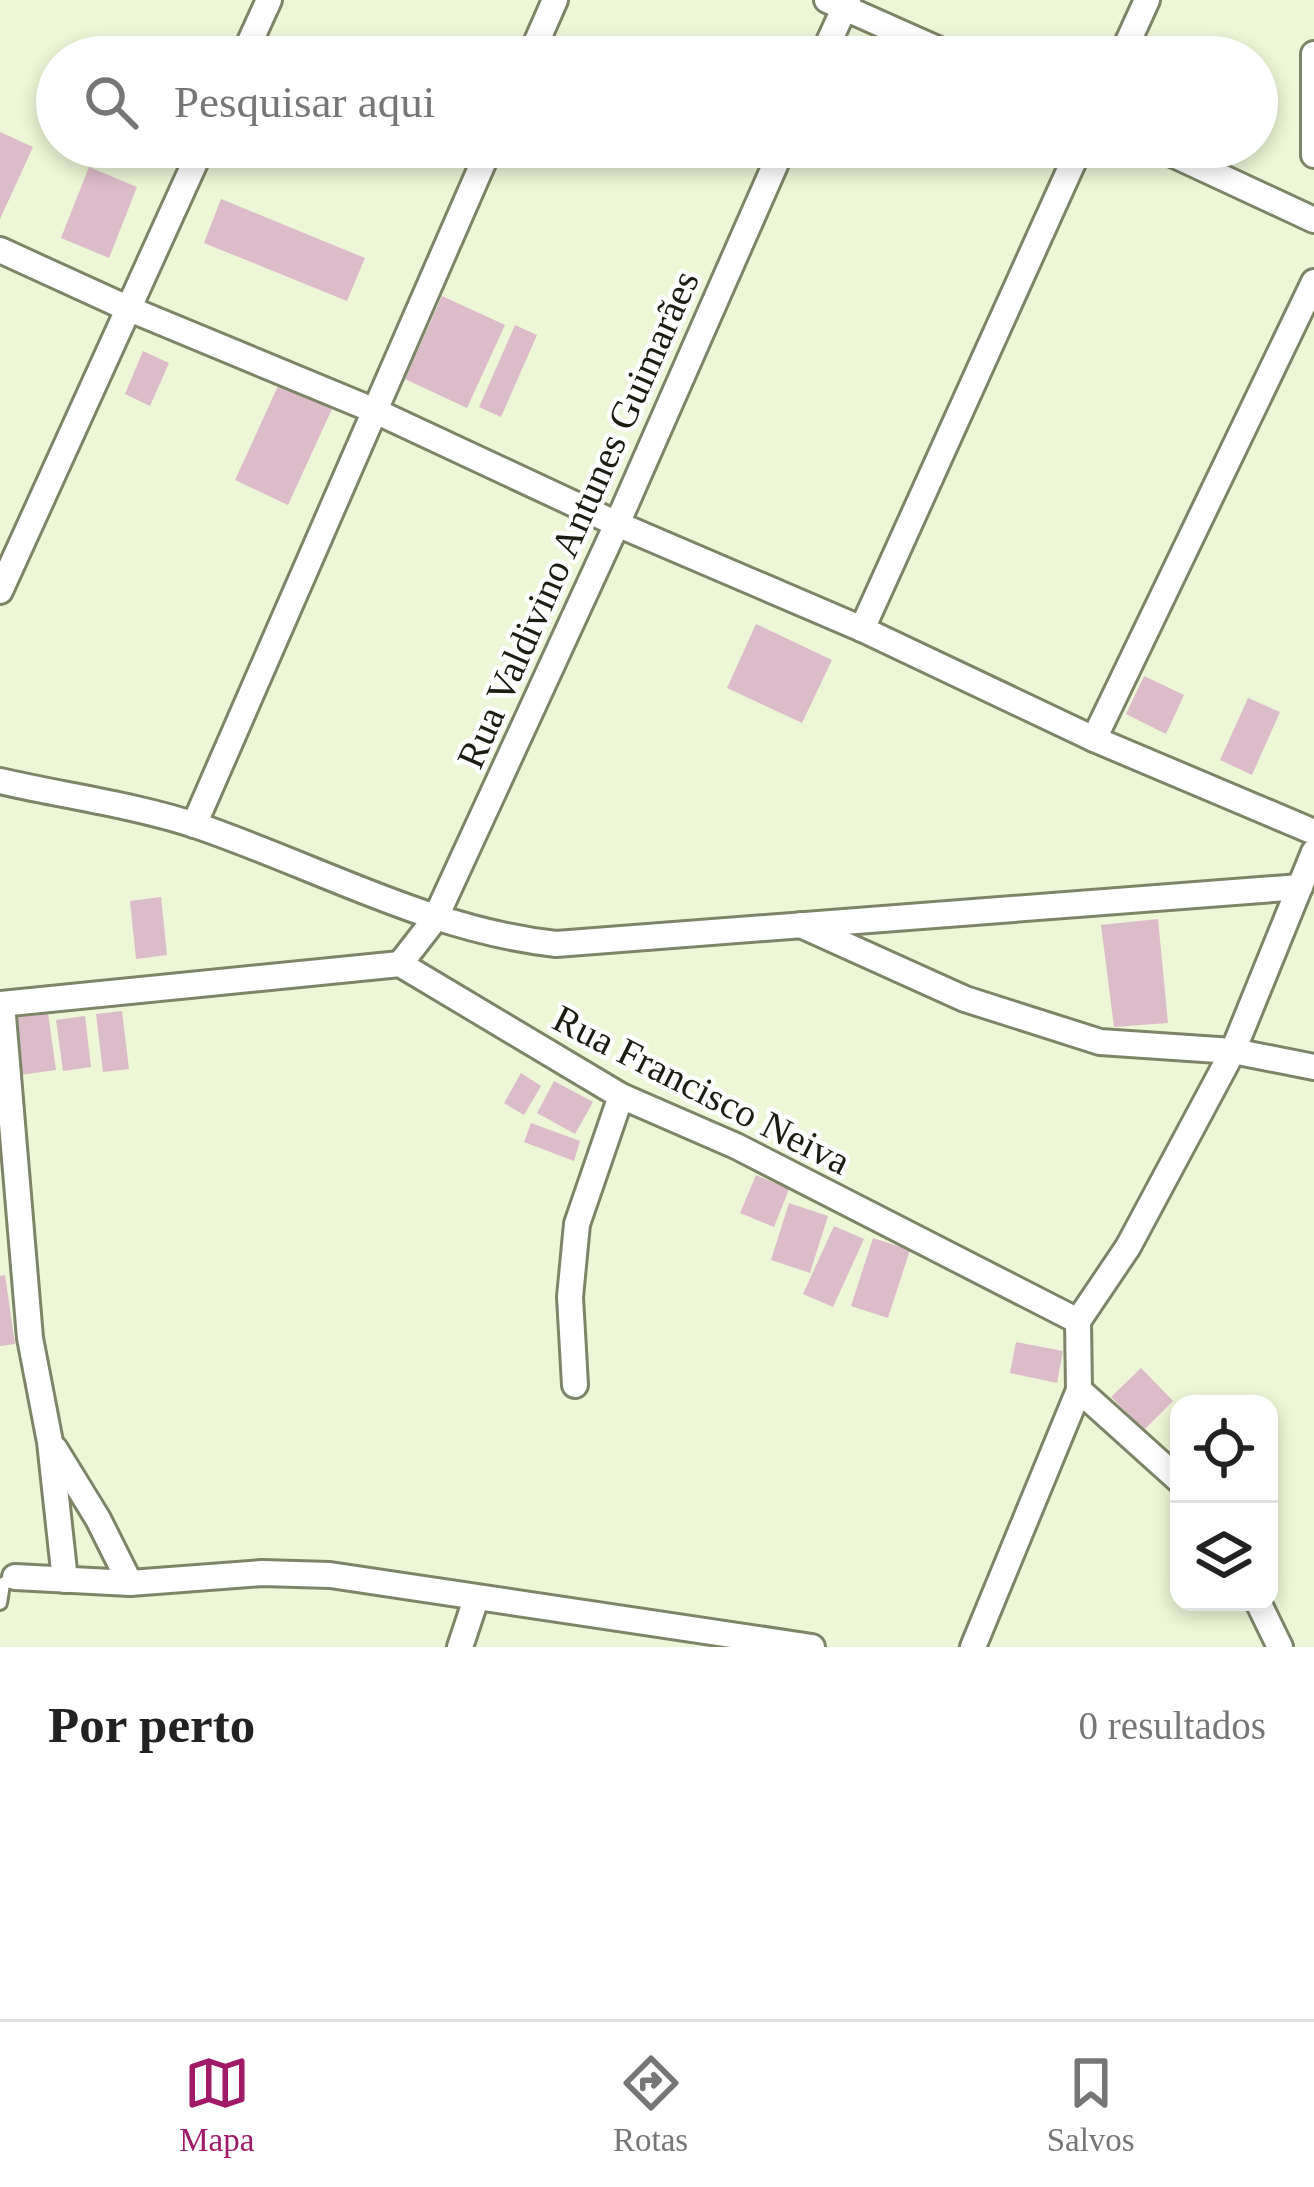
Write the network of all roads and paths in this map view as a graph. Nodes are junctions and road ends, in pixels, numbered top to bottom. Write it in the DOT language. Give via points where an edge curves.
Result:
graph roads {
  1 [pos="269,0"];
  2 [pos="555,0"];
  3 [pos="1147,0"];
  4 [pos="839,3"];
  5 [pos="253,36"];
  6 [pos="539,36"];
  7 [pos="829,36"];
  8 [pos="910,36"];
  9 [pos="1131,36"];
  10 [pos="1314,54"];
  11 [pos="1314,155"];
  12 [pos="192,168"];
  13 [pos="481,168"];
  14 [pos="774,168"];
  15 [pos="1071,168"];
  16 [pos="1202,168"];
  17 [pos="1314,220"];
  18 [pos="0,250"];
  19 [pos="1314,282"];
  20 [pos="127,308"];
  21 [pos="373,410"];
  22 [pos="616,524"];
  23 [pos="0,591"];
  24 [pos="862,629"];
  25 [pos="1094,739"];
  26 [pos="0,781"];
  27 [pos="194,825"];
  28 [pos="1314,832"];
  29 [pos="1314,852"];
  30 [pos="1300,887"];
  31 [pos="435,919"];
  32 [pos="797,923"];
  33 [pos="400,964"];
  34 [pos="1,1004"];
  35 [pos="1233,1051"];
  36 [pos="1314,1067"];
  37 [pos="621,1096"];
  38 [pos="1078,1321"];
  39 [pos="575,1385"];
  40 [pos="1079,1390"];
  41 [pos="50,1442"];
  42 [pos="1170,1472"];
  43 [pos="15,1577"];
  44 [pos="65,1580"];
  45 [pos="130,1583"];
  46 [pos="476,1599"];
  47 [pos="0,1603"];
  48 [pos="1262,1611"];
  49 [pos="460,1647"];
  50 [pos="812,1647"];
  51 [pos="973,1647"];
  52 [pos="1280,1647"];
  1 -- 5 [label="street"];
  2 -- 6 [label="street"];
  3 -- 9 [label="street"];
  4 -- 7 [label="street"];
  4 -- 8 [label="street"];
  10 -- 11 [label="street"];
  12 -- 20 [label="street"];
  13 -- 21 [label="street"];
  14 -- 22 [label="street, Rua Valdivino Antunes Guimarães"];
  15 -- 24 [label="street"];
  16 -- 17 [label="street"];
  18 -- 20 [label="street"];
  19 -- 25 [label="street"];
  20 -- 21 [label="street"];
  20 -- 23 [label="street"];
  21 -- 22 [label="street"];
  21 -- 27 [label="street"];
  22 -- 24 [label="street"];
  22 -- 31 [label="street, Rua Valdivino Antunes Guimarães"];
  24 -- 25 [label="street"];
  25 -- 28 [label="street"];
  26 -- 27 [label="street"];
  27 -- 31 [label="street"];
  29 -- 30 [label="street"];
  30 -- 32 [label="street"];
  30 -- 35 [label="street"];
  31 -- 32 [label="street" via="556,944"];
  31 -- 33 [label="street, Rua Valdivino Antunes Guimarães"];
  32 -- 35 [label="street" via="965,998 1100,1042"];
  33 -- 34 [label="street"];
  33 -- 37 [label="street, Rua Francisco Neiva"];
  34 -- 41 [label="street" via="30,1338"];
  35 -- 36 [label="street"];
  35 -- 38 [label="street" via="1128,1247"];
  37 -- 38 [label="street, Rua Francisco Neiva"];
  37 -- 39 [label="street" via="577,1223 570,1297"];
  38 -- 40 [label="street"];
  40 -- 42 [label="street"];
  40 -- 51 [label="street"];
  41 -- 44 [label="street"];
  41 -- 45 [label="street"];
  43 -- 44 [label="street"];
  43 -- 47 [label="lane" via="3,1584"];
  44 -- 45 [label="street"];
  45 -- 46 [label="street" via="330,1575"];
  46 -- 49 [label="street"];
  46 -- 50 [label="street"];
  48 -- 52 [label="street"];
}
